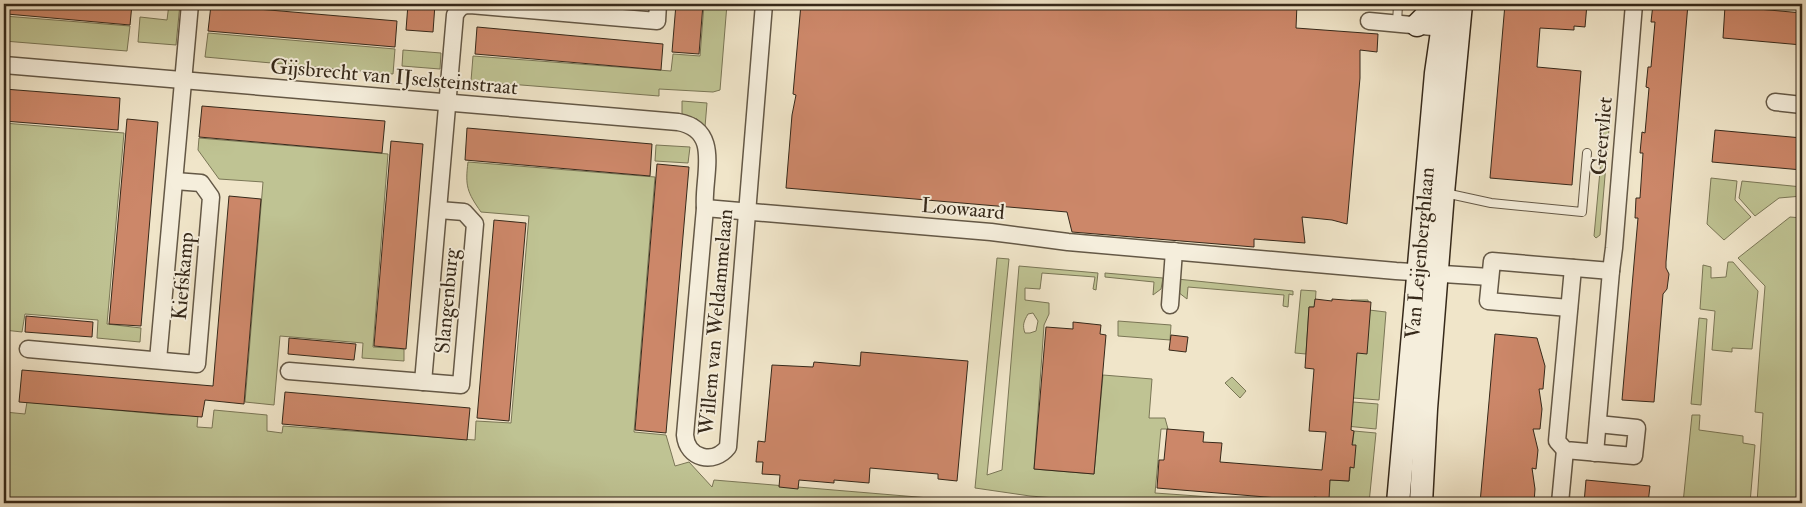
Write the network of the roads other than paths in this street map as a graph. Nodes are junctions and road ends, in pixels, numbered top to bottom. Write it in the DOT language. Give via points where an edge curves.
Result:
graph roads {
  1 [pos="190,4"];
  2 [pos="658,4"];
  3 [pos="764,4"];
  4 [pos="1398,4"];
  5 [pos="1432,4"];
  6 [pos="1446,4"];
  7 [pos="1461,4"];
  8 [pos="1634,4"];
  9 [pos="620,11"];
  10 [pos="1369,21"];
  11 [pos="1407,25"];
  12 [pos="1451,28"];
  13 [pos="4,65"];
  14 [pos="183,80"];
  15 [pos="1775,102"];
  16 [pos="448,103"];
  17 [pos="1802,105"];
  18 [pos="1587,153"];
  19 [pos="174,181"];
  20 [pos="1434,192"];
  21 [pos="706,208"];
  22 [pos="438,210"];
  23 [pos="747,211"];
  24 [pos="1174,251"];
  25 [pos="1573,268"];
  26 [pos="1611,271"];
  27 [pos="1428,274"];
  28 [pos="1490,277"];
  29 [pos="1170,305"];
  30 [pos="1569,308"];
  31 [pos="28,349"];
  32 [pos="158,360"];
  33 [pos="289,371"];
  34 [pos="423,382"];
  35 [pos="1598,424"];
  36 [pos="1565,450"];
  37 [pos="1595,453"];
  38 [pos="1398,503"];
  39 [pos="1421,503"];
  40 [pos="1560,503"];
  1 -- 14 [label="street, Kiefskamp"];
  2 -- 9 [label="street" via="656,21"];
  3 -- 23 [label="street, Willem van Weldammelaan"];
  4 -- 11 [label="lane"];
  5 -- 11 [label="street" via="1425,17"];
  6 -- 12 [label="street, Van Leijenberghlaan"];
  7 -- 12 [label="street, Van Leijenberghlaan"];
  8 -- 26 [label="street, Geervliet"];
  9 -- 16 [label="street, Slangenburg" via="464,5 455,15"];
  10 -- 11 [label="street"];
  11 -- 12 [label="street"];
  12 -- 20 [label="street, Van Leijenberghlaan"];
  13 -- 14 [label="street, Gijsbrecht van IJselsteinstraat"];
  14 -- 16 [label="street, Gijsbrecht van IJselsteinstraat"];
  14 -- 19 [label="street, Kiefskamp"];
  15 -- 17 [label="street"];
  16 -- 21 [label="street, Gijsbrecht van IJselsteinstraat" via="689,125 698,130 706,141"];
  16 -- 22 [label="street, Slangenburg"];
  18 -- 20 [label="lane" via="1582,212 1491,204"];
  19 -- 32 [label="street, Kiefskamp"];
  19 -- 32 [label="street, Kiefskamp" via="201,183 211,197 197,364"];
  20 -- 27 [label="street, Van Leijenberghlaan"];
  21 -- 23 [label="street, Loowaard"];
  21 -- 23 [label="street, Willem van Weldammelaan" via="685,435 686,444 700,457 713,457 723,453 728,446"];
  22 -- 34 [label="street, Slangenburg"];
  22 -- 34 [label="street, Slangenburg" via="464,212 475,224 463,366 461,385"];
  23 -- 24 [label="street, Loowaard"];
  24 -- 27 [label="street, Loowaard"];
  24 -- 29 [label="street"];
  25 -- 26 [label="street"];
  25 -- 28 [label="street" via="1492,261"];
  25 -- 30 [label="street"];
  26 -- 35 [label="street, Geervliet"];
  27 -- 28 [label="street"];
  27 -- 38 [label="street, Van Leijenberghlaan"];
  27 -- 39 [label="street, Van Leijenberghlaan"];
  28 -- 30 [label="street" via="1488,301"];
  30 -- 36 [label="street" via="1557,441"];
  31 -- 32 [label="street, Kiefskamp"];
  33 -- 34 [label="street, Slangenburg"];
  35 -- 37 [label="street, Geervliet"];
  35 -- 37 [label="street" via="1637,428 1634,456"];
  36 -- 37 [label="street"];
  36 -- 40 [label="street"];
}
